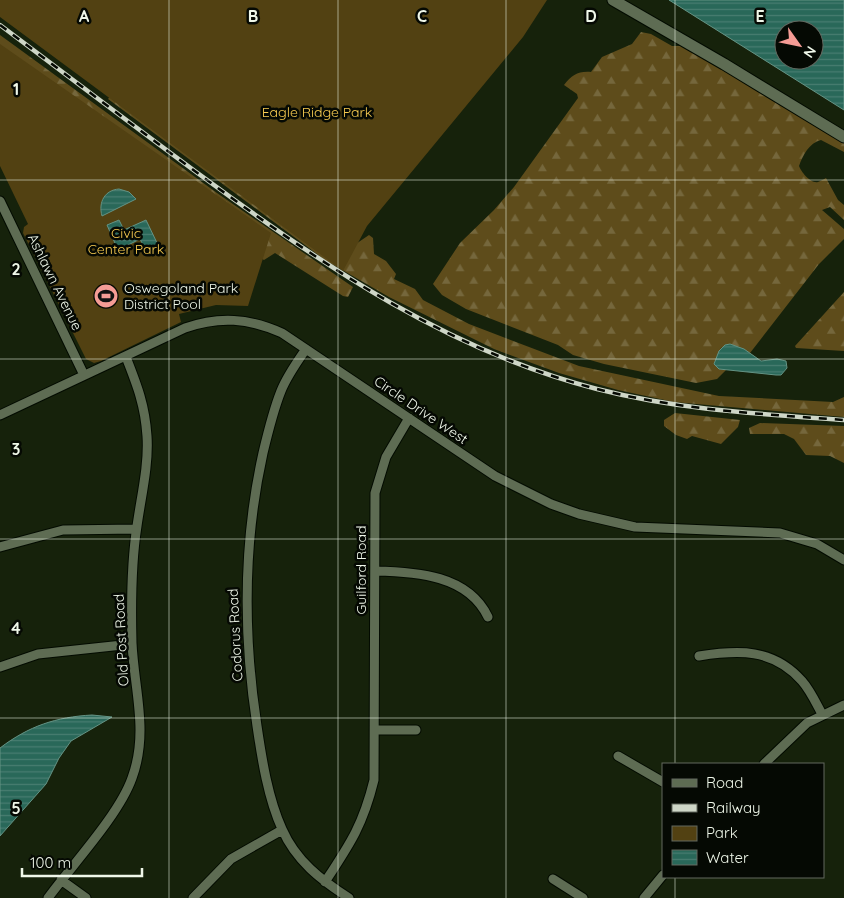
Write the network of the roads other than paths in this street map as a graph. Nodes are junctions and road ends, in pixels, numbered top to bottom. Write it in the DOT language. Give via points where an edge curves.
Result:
graph roads {
  1 [pos="613,0"];
  2 [pos="844,137"];
  3 [pos="0,201"];
  4 [pos="306,348"];
  5 [pos="126,357"];
  6 [pos="84,375"];
  7 [pos="0,415"];
  8 [pos="409,418"];
  9 [pos="136,529"];
  10 [pos="0,547"];
  11 [pos="844,560"];
  12 [pos="375,571"];
  13 [pos="488,617"];
  14 [pos="132,644"];
  15 [pos="699,656"];
  16 [pos="0,667"];
  17 [pos="844,705"];
  18 [pos="822,714"];
  19 [pos="375,730"];
  20 [pos="416,730"];
  21 [pos="618,756"];
  22 [pos="765,763"];
  23 [pos="662,781"];
  24 [pos="282,830"];
  25 [pos="662,876"];
  26 [pos="553,878"];
  27 [pos="61,880"];
  28 [pos="325,882"];
  29 [pos="48,898"];
  30 [pos="86,898"];
  31 [pos="193,898"];
  32 [pos="349,898"];
  33 [pos="583,898"];
  34 [pos="644,898"];
  1 -- 2 [label="street"];
  3 -- 6 [label="street, Ashlawn Avenue"];
  4 -- 5 [label="street, Circle Drive West" via="267,326 224,319 204,321 185,328"];
  4 -- 8 [label="street, Circle Drive West"];
  4 -- 24 [label="street, Codorus Road" via="281,390 271,420 252,515 246,583 246,636 260,749"];
  5 -- 6 [label="street, Circle Drive West"];
  5 -- 9 [label="street, Old Post Road" via="145,404 148,439"];
  6 -- 7 [label="street, Circle Drive West"];
  8 -- 11 [label="street, Circle Drive West" via="518,489 579,514 636,527 780,533 817,544"];
  8 -- 12 [label="street, Guilford Road" via="380,474 375,508"];
  9 -- 10 [label="street" via="63,530"];
  9 -- 14 [label="street, Old Post Road"];
  12 -- 13 [label="street" via="435,577 469,593 481,603"];
  12 -- 19 [label="street, Guilford Road"];
  14 -- 16 [label="street" via="38,654"];
  14 -- 27 [label="street, Old Post Road" via="142,736 132,779 119,802"];
  15 -- 18 [label="street" via="742,651 781,664 804,682"];
  17 -- 18 [label="street"];
  18 -- 22 [label="street" via="795,732"];
  19 -- 20 [label="street"];
  19 -- 28 [label="street, Guilford Road" via="374,780 366,811 350,844"];
  21 -- 23 [label="street"];
  24 -- 28 [label="street, Codorus Road" via="300,858"];
  24 -- 31 [label="street" via="231,859"];
  25 -- 34 [label="street"];
  26 -- 33 [label="street"];
  27 -- 29 [label="street, Old Post Road"];
  27 -- 30 [label="street"];
  28 -- 32 [label="street, Codorus Road"];
}
